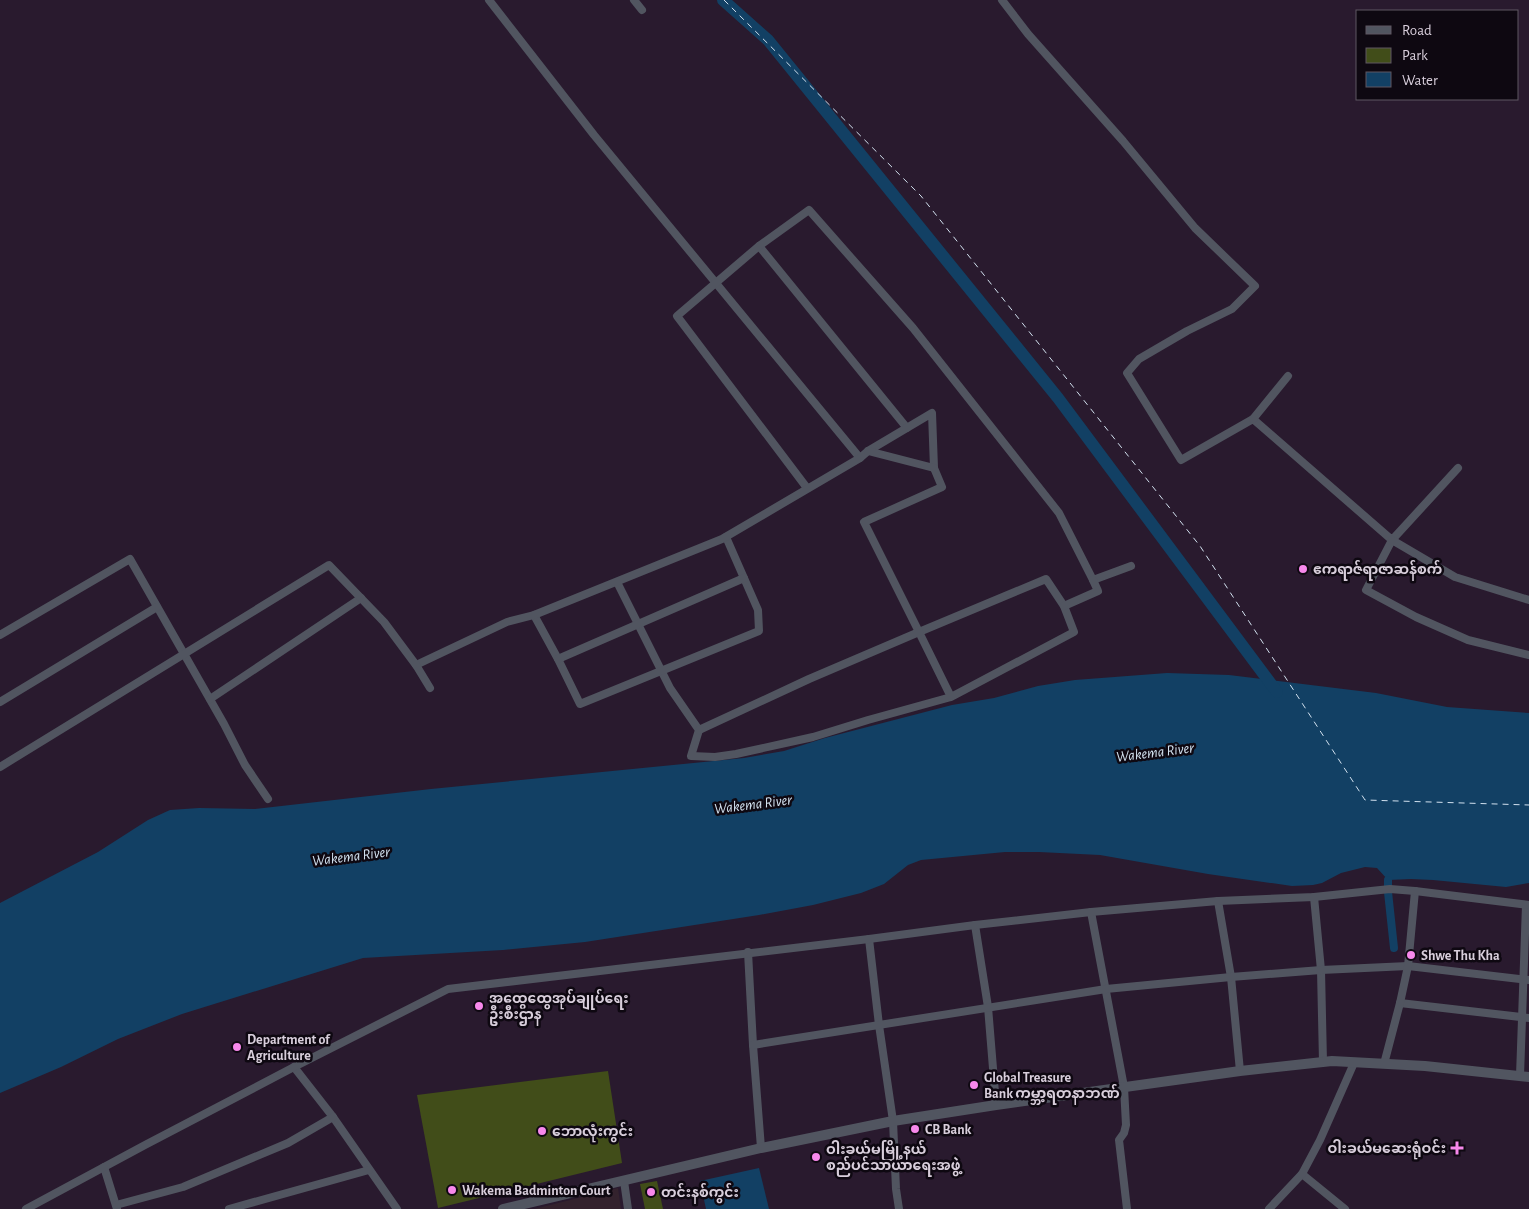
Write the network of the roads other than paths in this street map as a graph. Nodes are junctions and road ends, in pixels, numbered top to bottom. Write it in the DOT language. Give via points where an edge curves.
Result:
graph roads {
  1 [pos="489,0"];
  2 [pos="634,0"];
  3 [pos="1002,0"];
  4 [pos="642,10"];
  5 [pos="759,246"];
  6 [pos="717,283"];
  7 [pos="1288,376"];
  8 [pos="1253,419"];
  9 [pos="906,428"];
  10 [pos="868,451"];
  11 [pos="860,458"];
  12 [pos="934,468"];
  13 [pos="1458,468"];
  14 [pos="807,488"];
  15 [pos="726,536"];
  16 [pos="1392,540"];
  17 [pos="1131,566"];
  18 [pos="744,578"];
  19 [pos="1093,580"];
  20 [pos="616,582"];
  21 [pos="361,598"];
  22 [pos="1529,600"];
  23 [pos="1064,606"];
  24 [pos="157,607"];
  25 [pos="534,615"];
  26 [pos="638,625"];
  27 [pos="919,632"];
  28 [pos="0,635"];
  29 [pos="184,654"];
  30 [pos="1529,655"];
  31 [pos="558,659"];
  32 [pos="416,665"];
  33 [pos="660,671"];
  34 [pos="430,688"];
  35 [pos="951,696"];
  36 [pos="210,699"];
  37 [pos="0,702"];
  38 [pos="699,730"];
  39 [pos="0,767"];
  40 [pos="268,799"];
  41 [pos="1415,891"];
  42 [pos="1314,897"];
  43 [pos="1218,901"];
  44 [pos="1528,905"];
  45 [pos="1091,912"];
  46 [pos="975,925"];
  47 [pos="869,939"];
  48 [pos="748,952"];
  49 [pos="1408,966"];
  50 [pos="1321,970"];
  51 [pos="1231,978"];
  52 [pos="1527,980"];
  53 [pos="1106,989"];
  54 [pos="1400,1003"];
  55 [pos="988,1007"];
  56 [pos="1526,1018"];
  57 [pos="879,1025"];
  58 [pos="753,1045"];
  59 [pos="1323,1062"];
  60 [pos="1354,1063"];
  61 [pos="1384,1064"];
  62 [pos="294,1067"];
  63 [pos="1240,1071"];
  64 [pos="1524,1077"];
  65 [pos="1124,1087"];
  66 [pos="996,1105"];
  67 [pos="333,1117"];
  68 [pos="893,1122"];
  69 [pos="761,1148"];
  70 [pos="104,1167"];
  71 [pos="369,1170"];
  72 [pos="1302,1174"];
  73 [pos="624,1181"];
  74 [pos="116,1207"];
  75 [pos="26,1209"];
  76 [pos="228,1209"];
  77 [pos="397,1209"];
  78 [pos="503,1209"];
  79 [pos="628,1209"];
  80 [pos="899,1209"];
  81 [pos="1128,1209"];
  82 [pos="1269,1209"];
  83 [pos="1345,1209"];
  1 -- 6 [label="street" via="594,135"];
  2 -- 4 [label="street"];
  3 -- 8 [label="street" via="1195,228 1255,286 1232,309 1139,359 1127,373 1180,460"];
  5 -- 6 [label="street"];
  5 -- 9 [label="street"];
  5 -- 19 [label="street" via="809,210 913,328 1059,512"];
  6 -- 11 [label="street"];
  6 -- 14 [label="street" via="677,316"];
  7 -- 8 [label="street"];
  8 -- 16 [label="street"];
  9 -- 10 [label="street"];
  9 -- 12 [label="street" via="932,413"];
  10 -- 11 [label="street"];
  10 -- 12 [label="street"];
  11 -- 14 [label="street"];
  12 -- 27 [label="street" via="942,487 864,522"];
  13 -- 16 [label="street"];
  14 -- 15 [label="street"];
  15 -- 18 [label="street"];
  15 -- 20 [label="street"];
  16 -- 22 [label="street" via="1455,577"];
  16 -- 30 [label="street" via="1366,590 1468,640"];
  17 -- 19 [label="street"];
  18 -- 26 [label="street"];
  18 -- 33 [label="street" via="758,610 759,631"];
  19 -- 23 [label="street" via="1098,591"];
  20 -- 25 [label="street"];
  20 -- 26 [label="street"];
  21 -- 29 [label="street" via="329,565"];
  21 -- 32 [label="street" via="384,622"];
  21 -- 36 [label="street"];
  23 -- 27 [label="street" via="1046,579"];
  23 -- 35 [label="street" via="1074,632"];
  24 -- 28 [label="street" via="130,559"];
  24 -- 29 [label="street"];
  24 -- 37 [label="street"];
  25 -- 31 [label="street"];
  25 -- 32 [label="street" via="507,622"];
  26 -- 31 [label="street"];
  26 -- 33 [label="street"];
  27 -- 35 [label="street"];
  27 -- 38 [label="street"];
  29 -- 36 [label="street"];
  29 -- 39 [label="street"];
  31 -- 33 [label="street" via="580,704"];
  32 -- 34 [label="street"];
  33 -- 38 [label="street"];
  35 -- 38 [label="street" via="813,737 714,757 691,756"];
  36 -- 40 [label="street" via="245,765"];
  41 -- 42 [label="street" via="1390,889"];
  41 -- 44 [label="street"];
  41 -- 49 [label="street"];
  42 -- 43 [label="street"];
  42 -- 50 [label="street"];
  43 -- 45 [label="street"];
  43 -- 51 [label="street"];
  44 -- 52 [label="street"];
  45 -- 46 [label="street"];
  45 -- 53 [label="street"];
  46 -- 47 [label="street"];
  46 -- 55 [label="street"];
  47 -- 48 [label="street"];
  47 -- 57 [label="street"];
  48 -- 58 [label="street"];
  48 -- 62 [label="street" via="448,989"];
  49 -- 50 [label="street"];
  49 -- 52 [label="street"];
  49 -- 54 [label="street"];
  50 -- 51 [label="street"];
  50 -- 59 [label="street"];
  51 -- 53 [label="street"];
  51 -- 63 [label="street"];
  52 -- 56 [label="street"];
  53 -- 55 [label="street"];
  53 -- 65 [label="street"];
  54 -- 56 [label="street"];
  54 -- 61 [label="street"];
  55 -- 57 [label="street"];
  55 -- 66 [label="street"];
  56 -- 64 [label="street"];
  57 -- 58 [label="street"];
  57 -- 68 [label="street"];
  58 -- 69 [label="street"];
  59 -- 60 [label="street"];
  59 -- 63 [label="street"];
  60 -- 61 [label="street"];
  60 -- 72 [label="street"];
  61 -- 64 [label="street"];
  62 -- 67 [label="street"];
  62 -- 70 [label="street"];
  63 -- 65 [label="street"];
  65 -- 66 [label="street"];
  65 -- 81 [label="street" via="1126,1125 1119,1140"];
  66 -- 68 [label="street"];
  67 -- 71 [label="street"];
  67 -- 74 [label="street" via="288,1143 183,1187"];
  68 -- 69 [label="street"];
  68 -- 80 [label="street"];
  69 -- 73 [label="street"];
  70 -- 74 [label="street"];
  70 -- 75 [label="street"];
  71 -- 76 [label="street"];
  71 -- 77 [label="street"];
  72 -- 82 [label="street"];
  72 -- 83 [label="street"];
  73 -- 78 [label="street"];
  73 -- 79 [label="street"];
}
